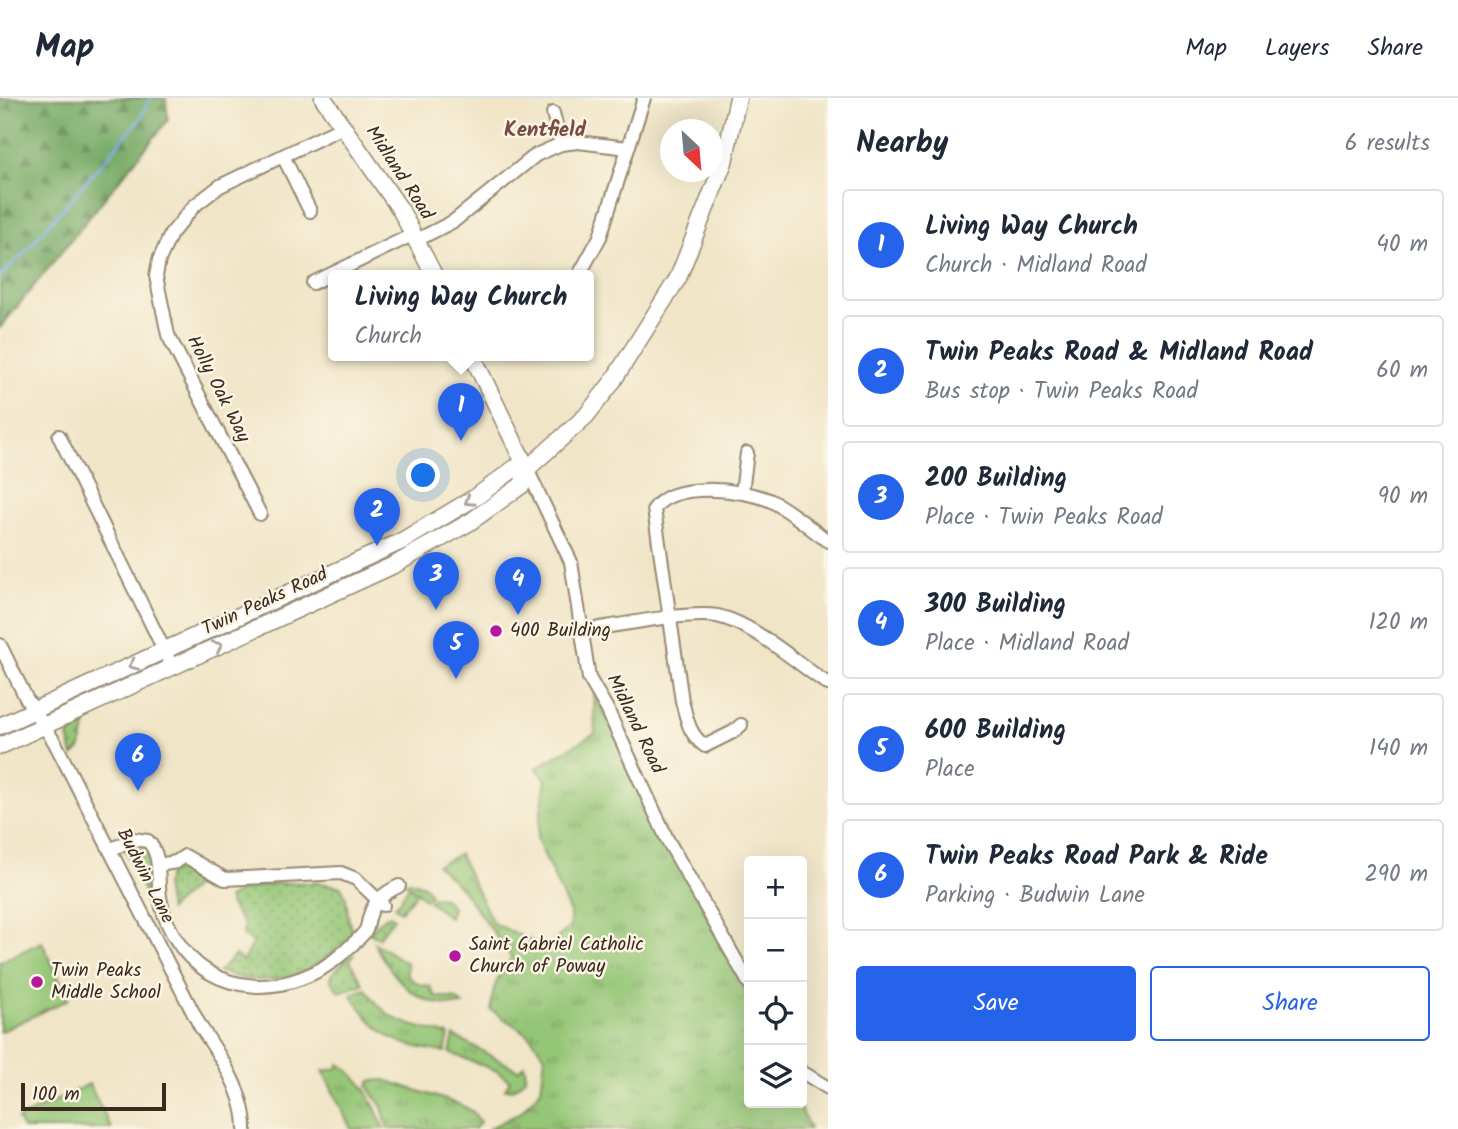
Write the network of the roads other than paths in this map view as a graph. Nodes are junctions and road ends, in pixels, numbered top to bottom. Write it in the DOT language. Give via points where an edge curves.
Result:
graph roads {
  1 [pos="323,98"];
  2 [pos="644,98"];
  3 [pos="738,98"];
  4 [pos="553,113"];
  5 [pos="343,127"];
  6 [pos="561,144"];
  7 [pos="628,148"];
  8 [pos="283,156"];
  9 [pos="310,211"];
  10 [pos="416,237"];
  11 [pos="342,270"];
  12 [pos="432,270"];
  13 [pos="582,270"];
  14 [pos="328,276"];
  15 [pos="313,283"];
  16 [pos="475,361"];
  17 [pos="59,436"];
  18 [pos="747,453"];
  19 [pos="527,469"];
  20 [pos="742,492"];
  21 [pos="260,514"];
  22 [pos="828,541"];
  23 [pos="670,619"];
  24 [pos="582,631"];
  25 [pos="0,645"];
  26 [pos="165,652"];
  27 [pos="173,667"];
  28 [pos="828,684"];
  29 [pos="34,710"];
  30 [pos="741,725"];
  31 [pos="0,726"];
  32 [pos="45,726"];
  33 [pos="0,746"];
  34 [pos="110,850"];
  35 [pos="158,865"];
  36 [pos="399,886"];
  37 [pos="380,903"];
  38 [pos="748,982"];
  39 [pos="807,1075"];
  40 [pos="828,1088"];
  41 [pos="245,1129"];
  1 -- 5 [label="main road, Midland Road"];
  2 -- 7 [label="street"];
  3 -- 19 [label="main road, Twin Peaks Road" via="724,162 678,278 586,416"];
  4 -- 6 [label="street"];
  5 -- 8 [label="street, Holly Oak Way"];
  5 -- 10 [label="main road, Midland Road"];
  6 -- 7 [label="street"];
  6 -- 10 [label="street" via="520,165 454,221"];
  7 -- 13 [label="street" via="600,237"];
  8 -- 9 [label="street"];
  8 -- 21 [label="street, Holly Oak Way" via="220,186 194,206 171,234 156,276 168,335"];
  10 -- 11 [label="street"];
  10 -- 12 [label="main road, Midland Road"];
  14 -- 15 [label="street"];
  16 -- 19 [label="main road, Midland Road"];
  17 -- 26 [label="street"];
  18 -- 20 [label="street"];
  19 -- 24 [label="street, Midland Road" via="571,562"];
  19 -- 26 [label="main road, Twin Peaks Road, one-way" via="515,468 402,541"];
  27 -- 19 [label="main road, Twin Peaks Road, one-way" via="434,544 520,487"];
  20 -- 22 [label="street" via="770,501"];
  20 -- 23 [label="street" via="683,493 666,498 654,509"];
  23 -- 24 [label="street"];
  23 -- 28 [label="street" via="717,616 740,624"];
  23 -- 30 [label="street" via="689,728 696,740 705,746"];
  24 -- 38 [label="street, Midland Road" via="589,678 667,839"];
  25 -- 29 [label="street, Budwin Lane"];
  26 -- 27 [label="street"];
  26 -- 29 [label="main road, Twin Peaks Road, one-way"];
  27 -- 32 [label="main road, Twin Peaks Road"];
  29 -- 31 [label="main road, Twin Peaks Road"];
  29 -- 32 [label="street, Budwin Lane"];
  32 -- 33 [label="main road, Twin Peaks Road"];
  32 -- 34 [label="street, Budwin Lane"];
  34 -- 35 [label="street" via="143,839 155,851"];
  34 -- 41 [label="street, Budwin Lane" via="220,1056 242,1108"];
  35 -- 37 [label="street" via="184,856 225,879 341,873 356,879"];
  35 -- 37 [label="street" via="168,927 187,954 219,978 255,987 291,984 316,973 366,930 370,914"];
  36 -- 37 [label="street"];
  39 -- 40 [label="street"];
}
